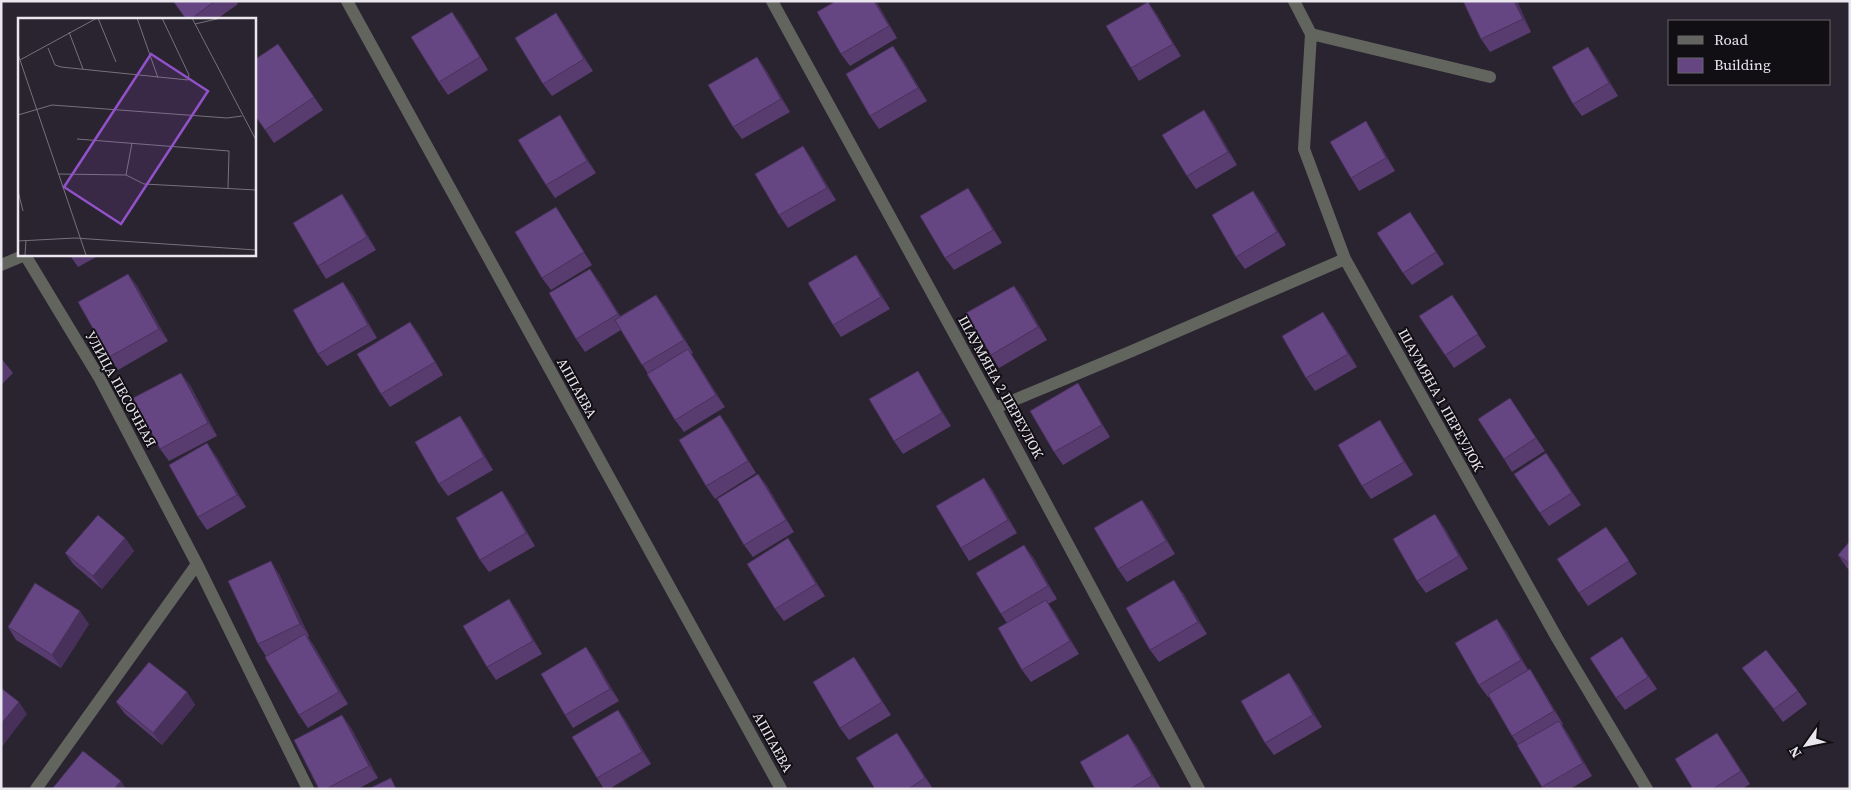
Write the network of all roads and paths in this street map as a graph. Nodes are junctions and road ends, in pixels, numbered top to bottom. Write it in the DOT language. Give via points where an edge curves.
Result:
graph roads {
  1 [pos="347,1"];
  2 [pos="772,1"];
  3 [pos="1294,1"];
  4 [pos="1311,34"];
  5 [pos="1490,77"];
  6 [pos="1345,259"];
  7 [pos="1,265"];
  8 [pos="995,408"];
  9 [pos="197,564"];
  10 [pos="36,789"];
  11 [pos="308,789"];
  12 [pos="781,789"];
  13 [pos="1199,789"];
  14 [pos="1647,789"];
  1 -- 12 [label="street, АППАЕВА"];
  2 -- 8 [label="street, ШАУМЯНА 2 ПЕРЕУЛОК"];
  3 -- 4 [label="street"];
  4 -- 5 [label="street"];
  4 -- 6 [label="street, ШАУМЯНА 1 ПЕРЕУЛОК" via="1304,149"];
  6 -- 8 [label="street"];
  6 -- 14 [label="street, ШАУМЯНА 1 ПЕРЕУЛОК" via="1557,638"];
  7 -- 9 [label="street, УЛИЦА ПЕСОЧНАЯ" via="26,255 100,379"];
  8 -- 13 [label="street, ШАУМЯНА 2 ПЕРЕУЛОК"];
  9 -- 10 [label="street"];
  9 -- 11 [label="street, УЛИЦА ПЕСОЧНАЯ"];
}
